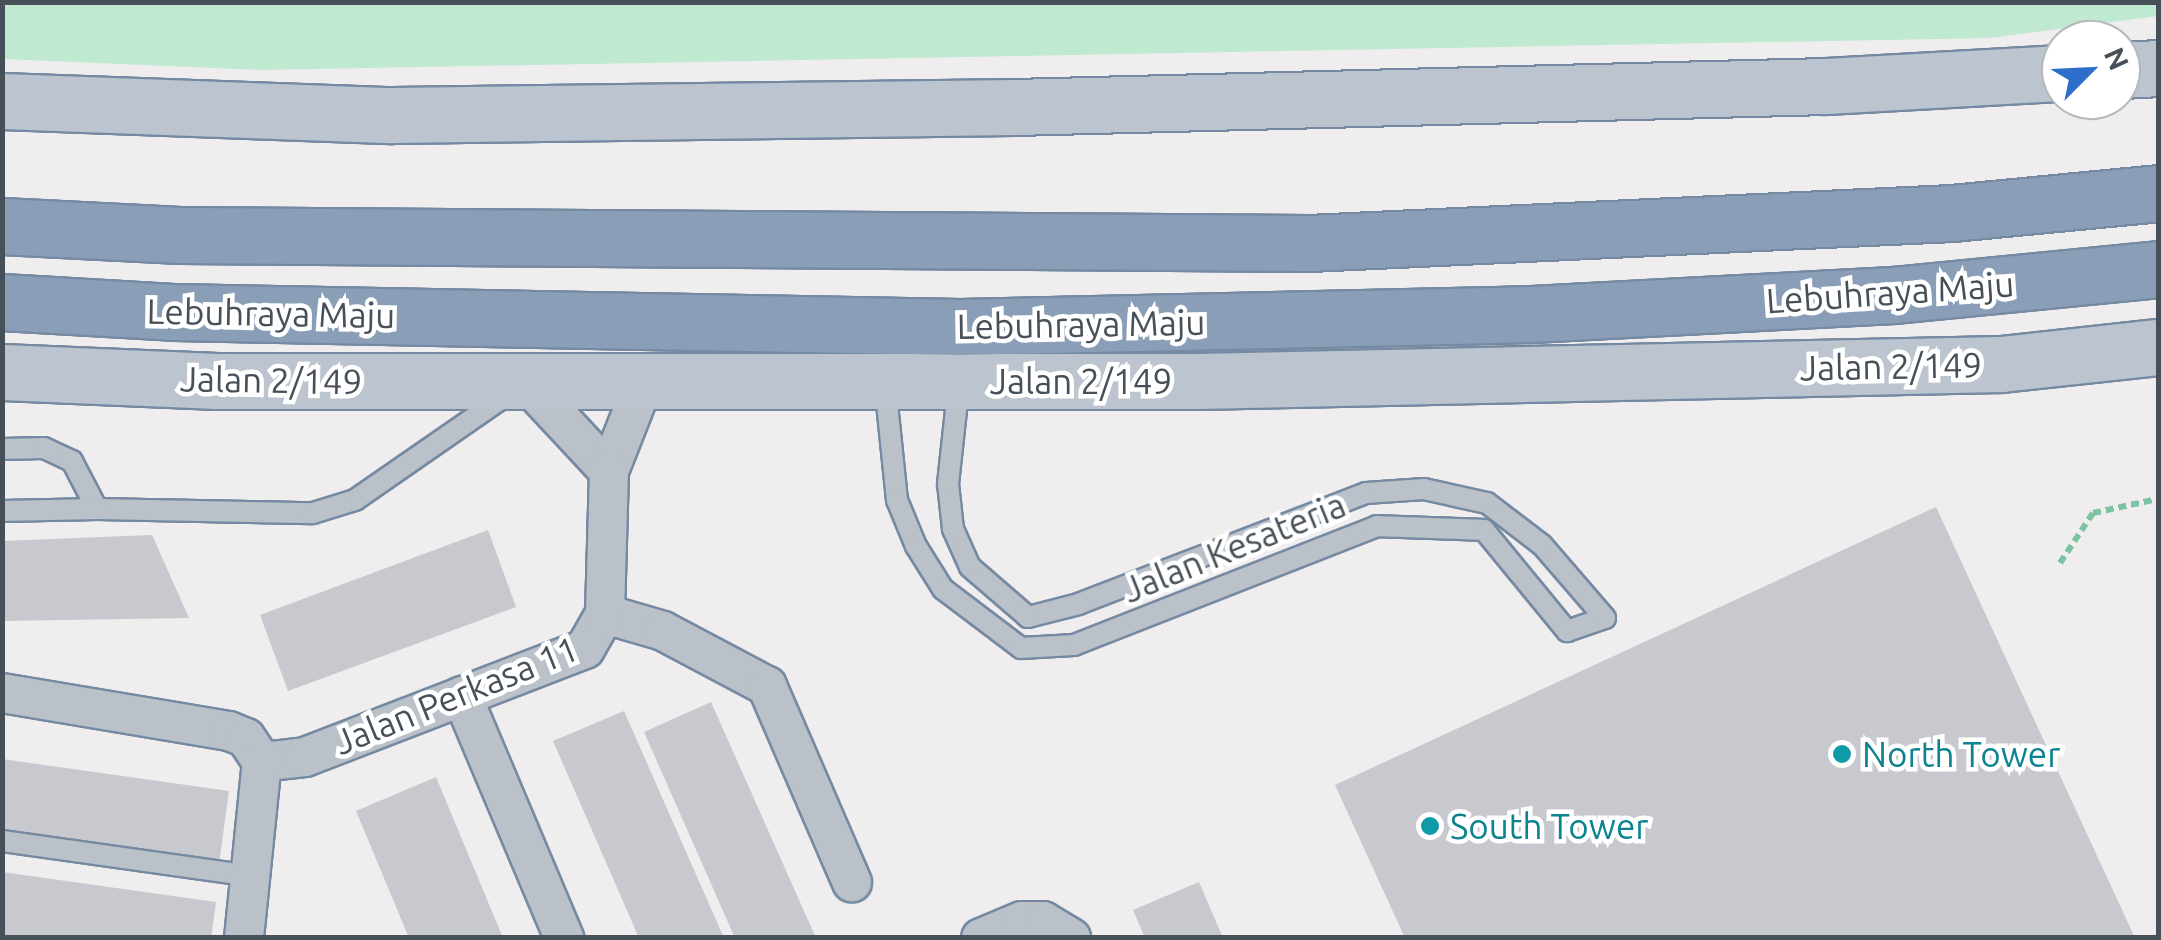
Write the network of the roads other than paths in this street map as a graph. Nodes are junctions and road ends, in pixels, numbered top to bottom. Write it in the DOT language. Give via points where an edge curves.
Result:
graph roads {
  1 [pos="2041,74"];
  2 [pos="2,102"];
  3 [pos="2158,193"];
  4 [pos="2,226"];
  5 [pos="2158,268"];
  6 [pos="2,302"];
  7 [pos="2158,347"];
  8 [pos="2,372"];
  9 [pos="526,381"];
  10 [pos="959,381"];
  11 [pos="644,382"];
  12 [pos="885,382"];
  13 [pos="2,448"];
  14 [pos="609,470"];
  15 [pos="97,509"];
  16 [pos="2,512"];
  17 [pos="605,614"];
  18 [pos="2,693"];
  19 [pos="462,696"];
  20 [pos="262,762"];
  21 [pos="2,841"];
  22 [pos="252,876"];
  23 [pos="852,882"];
  24 [pos="1064,932"];
  25 [pos="244,938"];
  26 [pos="564,938"];
  27 [pos="980,938"];
  1 -- 2 [label="main road" via="1014,108 392,115"];
  3 -- 4 [label="highway" via="1952,213 1309,243 180,236"];
  5 -- 6 [label="highway, Lebuhraya Maju" via="1894,296 1550,313 980,327 193,312"];
  7 -- 10 [label="main road, Jalan 2/149" via="2001,364"];
  8 -- 9 [label="main road, Jalan 2/149" via="216,381"];
  9 -- 11 [label="main road, Jalan 2/149"];
  9 -- 14 [label="street"];
  9 -- 15 [label="lane" via="355,500 312,514"];
  10 -- 12 [label="main road, Jalan 2/149"];
  10 -- 12 [label="lane, Jalan Kesateria" via="948,484 953,529 970,567 1028,617 1079,604 1366,492 1424,488 1487,503 1542,545 1605,618 1567,631 1484,530 1377,526 1074,645 1021,648 943,589 916,546 897,500"];
  11 -- 12 [label="main road, Jalan 2/149"];
  11 -- 14 [label="street"];
  13 -- 15 [label="lane" via="44,448 72,461"];
  14 -- 17 [label="street"];
  15 -- 16 [label="lane"];
  17 -- 19 [label="street, Jalan Perkasa 11" via="586,649"];
  17 -- 23 [label="street, Jalan Perkasa 11" via="662,632 767,686"];
  18 -- 20 [label="street" via="229,731 246,738"];
  19 -- 20 [label="street, Jalan Perkasa 11" via="304,757"];
  19 -- 26 [label="street"];
  20 -- 22 [label="street"];
  21 -- 22 [label="lane"];
  22 -- 25 [label="street"];
  24 -- 27 [label="street" via="1022,921"];
}
